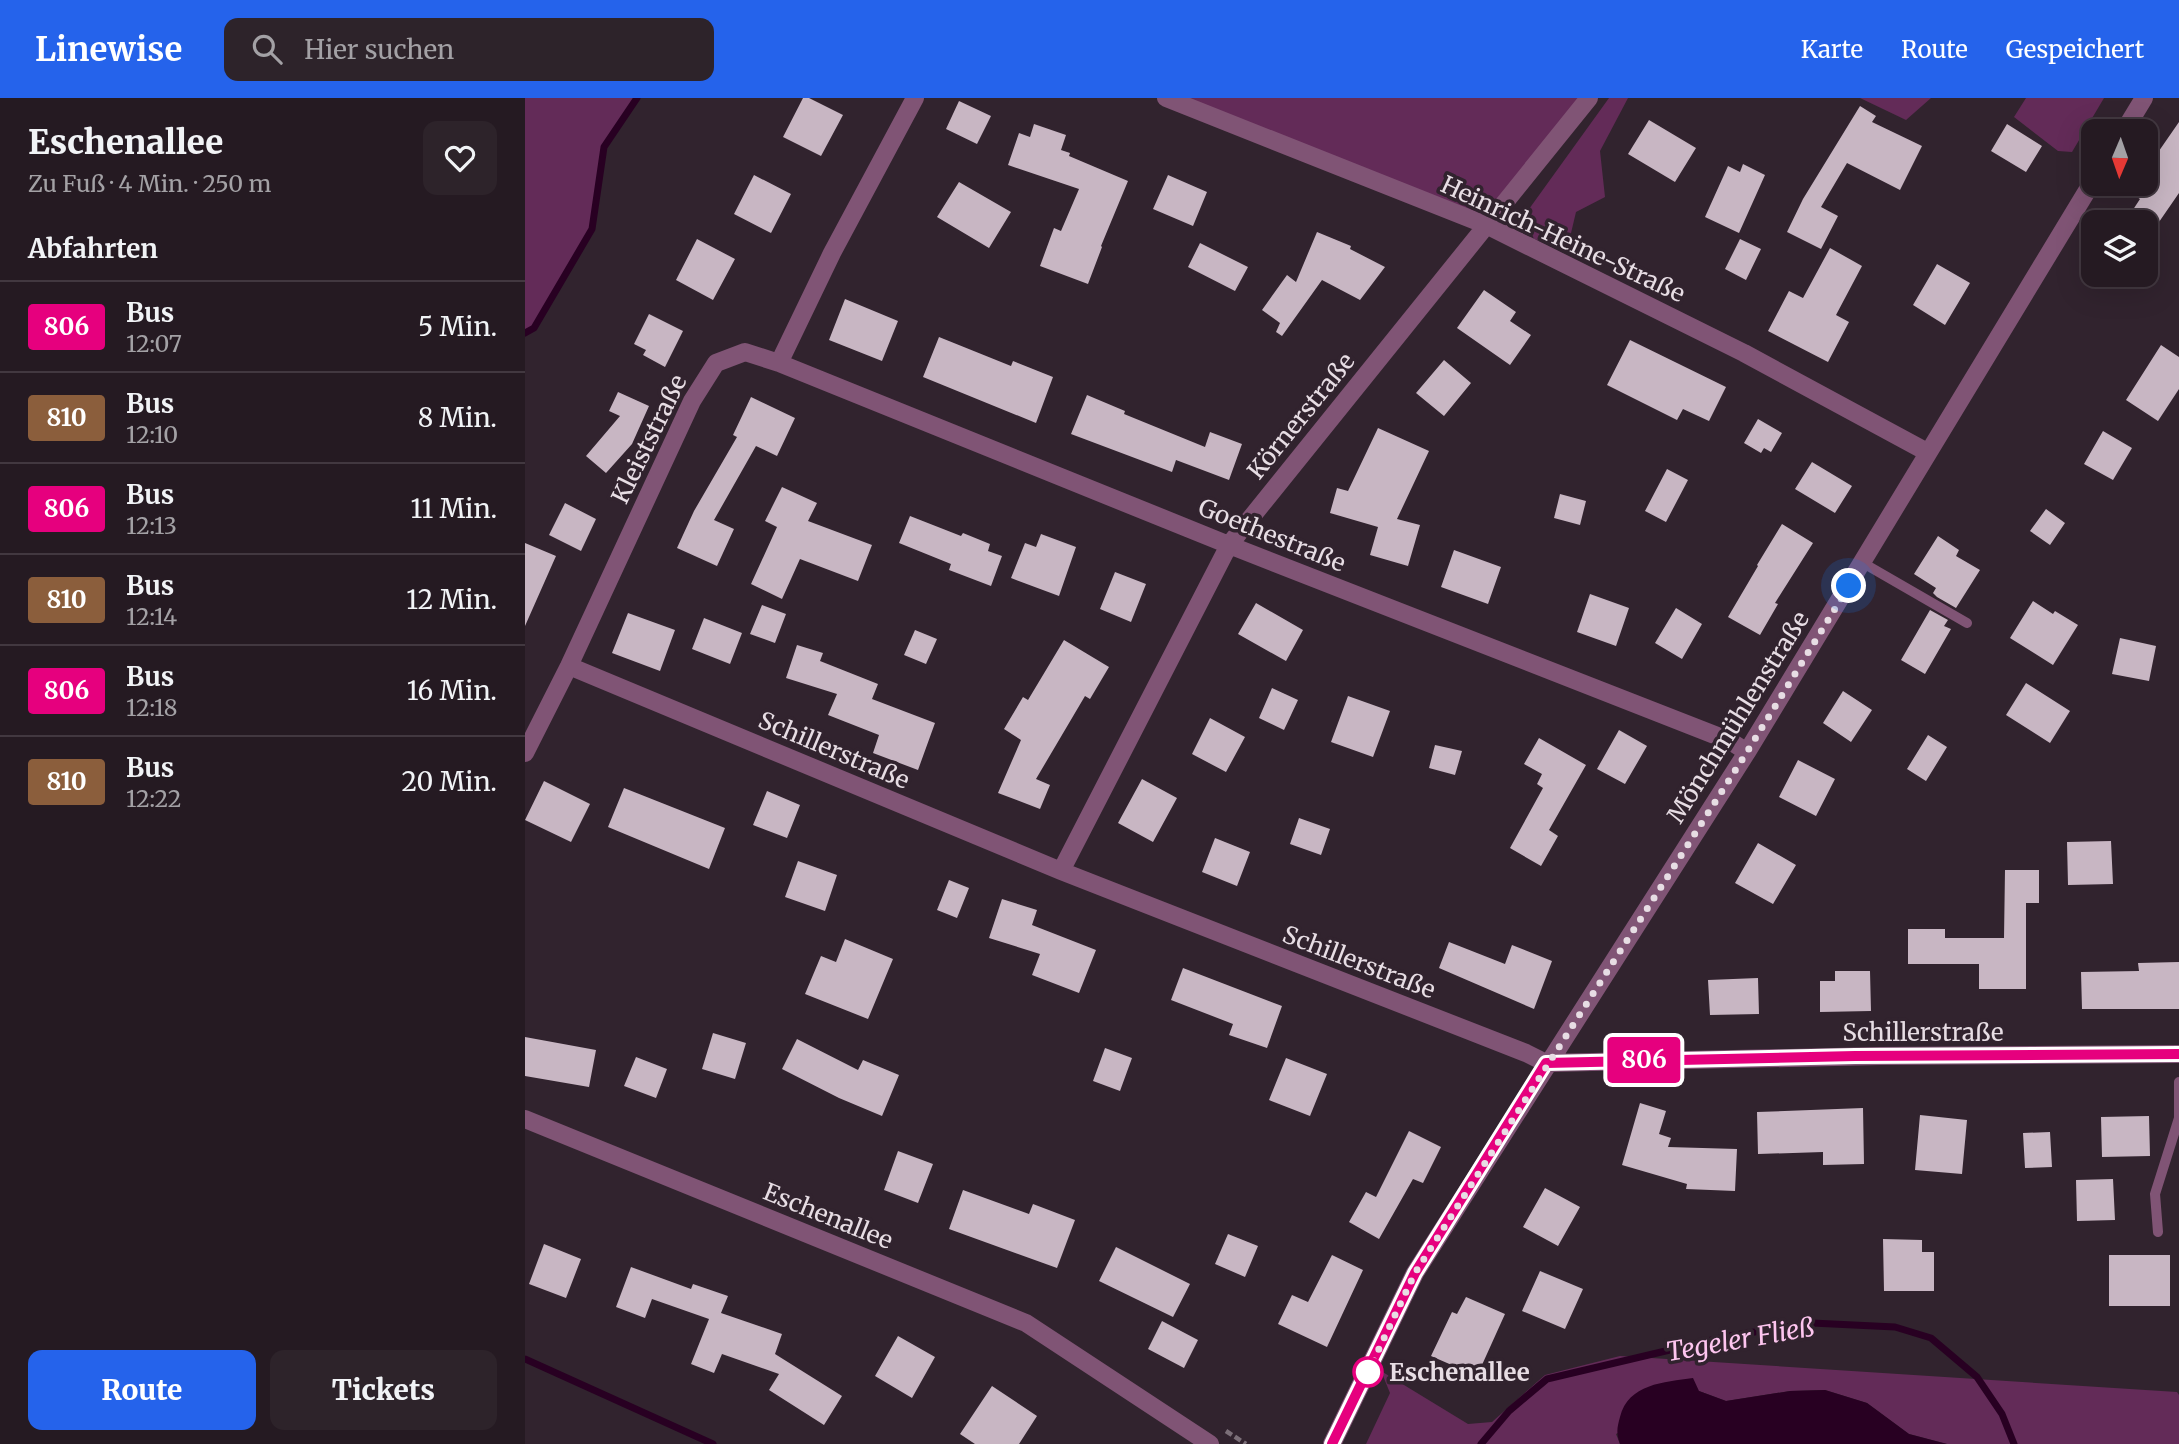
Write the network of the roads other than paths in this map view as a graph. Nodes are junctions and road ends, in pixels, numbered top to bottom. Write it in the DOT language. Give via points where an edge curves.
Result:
graph roads {
  1 [pos="915,98"];
  2 [pos="1166,98"];
  3 [pos="1589,98"];
  4 [pos="2144,98"];
  5 [pos="2131,119"];
  6 [pos="2084,196"];
  7 [pos="1486,225"];
  8 [pos="779,363"];
  9 [pos="1927,452"];
  10 [pos="1229,545"];
  11 [pos="1863,563"];
  12 [pos="1967,623"];
  13 [pos="569,666"];
  14 [pos="1747,752"];
  15 [pos="525,753"];
  16 [pos="1061,871"];
  17 [pos="2179,1054"];
  18 [pos="1546,1063"];
  19 [pos="2179,1082"];
  20 [pos="525,1119"];
  21 [pos="2158,1232"];
  22 [pos="1210,1444"];
  23 [pos="1332,1444"];
  1 -- 8 [label="street"];
  2 -- 7 [label="street, Heinrich-Heine-Straße"];
  3 -- 7 [label="street, Körnerstraße"];
  4 -- 5 [label="street"];
  6 -- 9 [label="street, Mönchmühlenstraße"];
  7 -- 9 [label="street, Heinrich-Heine-Straße" via="1744,353"];
  7 -- 10 [label="street, Körnerstraße"];
  8 -- 10 [label="street, Goethestraße"];
  8 -- 13 [label="street, Kleiststraße" via="745,352 716,363 692,401"];
  9 -- 11 [label="street, Mönchmühlenstraße"];
  10 -- 14 [label="street, Goethestraße" via="1730,741"];
  10 -- 16 [label="street, Körnerstraße"];
  11 -- 12 [label="lane"];
  11 -- 14 [label="street, Mönchmühlenstraße"];
  13 -- 15 [label="street, Kleiststraße"];
  13 -- 16 [label="street, Schillerstraße"];
  14 -- 18 [label="street, Mönchmühlenstraße"];
  16 -- 18 [label="street, Schillerstraße"];
  17 -- 18 [label="street, Schillerstraße"];
  18 -- 23 [label="street, Mönchmühlenstraße" via="1415,1273"];
  19 -- 21 [label="lane" via="2179,1118 2155,1194"];
  20 -- 22 [label="street, Eschenallee" via="1025,1323"];
}
